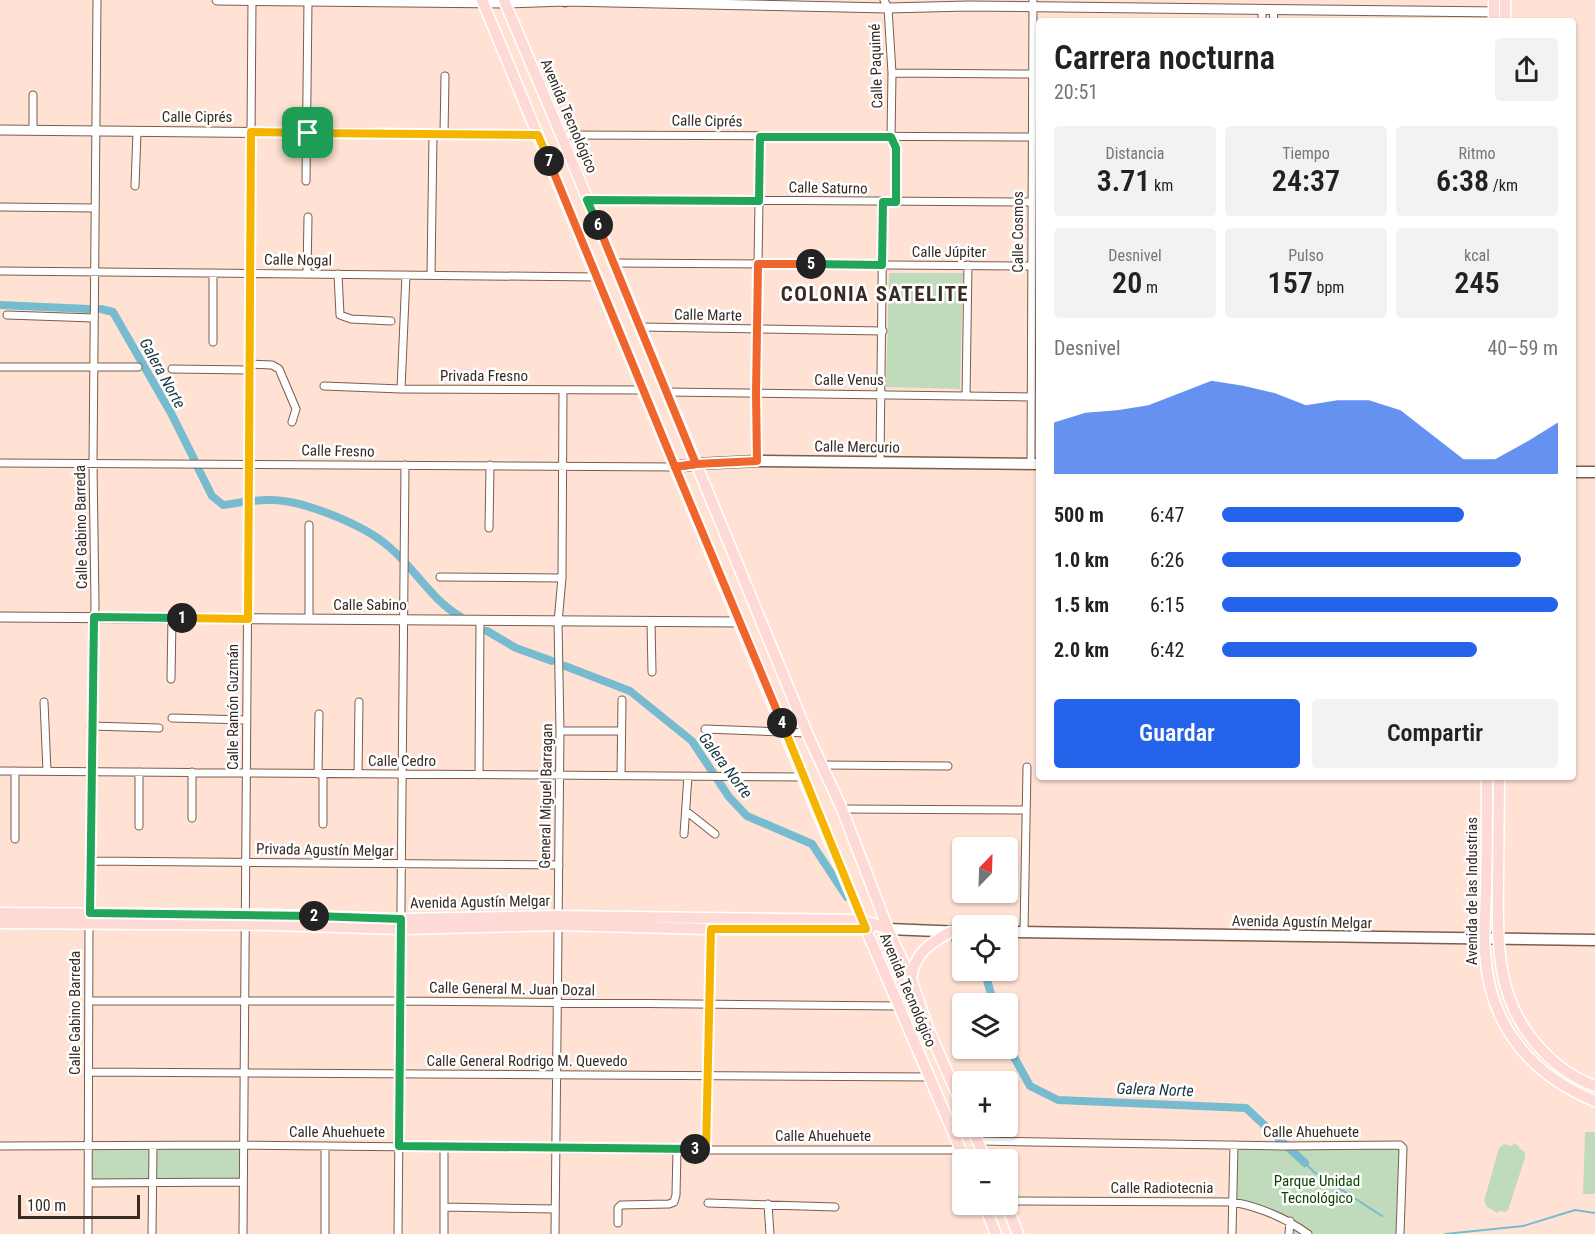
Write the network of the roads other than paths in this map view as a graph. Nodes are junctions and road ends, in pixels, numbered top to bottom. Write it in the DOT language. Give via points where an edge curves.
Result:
graph roads {
  1 [pos="98,0"];
  2 [pos="217,0"];
  3 [pos="252,0"];
  4 [pos="1494,0"];
  5 [pos="1505,0"];
  6 [pos="308,1"];
  7 [pos="482,1"];
  8 [pos="504,1"];
  9 [pos="565,1"];
  10 [pos="692,2"];
  11 [pos="728,2"];
  12 [pos="968,3"];
  13 [pos="1033,3"];
  14 [pos="886,4"];
  15 [pos="1262,10"];
  16 [pos="1273,10"];
  17 [pos="1499,16"];
  18 [pos="1262,18"];
  19 [pos="1274,18"];
  20 [pos="892,73"];
  21 [pos="1033,74"];
  22 [pos="445,76"];
  23 [pos="33,95"];
  24 [pos="0,130"];
  25 [pos="33,130"];
  26 [pos="95,131"];
  27 [pos="137,132"];
  28 [pos="251,132"];
  29 [pos="308,133"];
  30 [pos="444,134"];
  31 [pos="433,135"];
  32 [pos="538,135"];
  33 [pos="561,135"];
  34 [pos="760,137"];
  35 [pos="891,137"];
  36 [pos="1032,137"];
  37 [pos="306,181"];
  38 [pos="135,186"];
  39 [pos="587,200"];
  40 [pos="759,201"];
  41 [pos="883,202"];
  42 [pos="896,202"];
  43 [pos="1032,202"];
  44 [pos="0,207"];
  45 [pos="95,208"];
  46 [pos="308,217"];
  47 [pos="614,263"];
  48 [pos="758,264"];
  49 [pos="882,265"];
  50 [pos="968,265"];
  51 [pos="1032,266"];
  52 [pos="0,271"];
  53 [pos="94,272"];
  54 [pos="213,273"];
  55 [pos="250,273"];
  56 [pos="307,274"];
  57 [pos="338,274"];
  58 [pos="406,275"];
  59 [pos="431,275"];
  60 [pos="597,277"];
  61 [pos="7,315"];
  62 [pos="94,318"];
  63 [pos="391,321"];
  64 [pos="640,327"];
  65 [pos="757,329"];
  66 [pos="883,331"];
  67 [pos="213,342"];
  68 [pos="1036,346"];
  69 [pos="1036,357"];
  70 [pos="0,367"];
  71 [pos="94,367"];
  72 [pos="138,367"];
  73 [pos="249,367"];
  74 [pos="172,369"];
  75 [pos="324,386"];
  76 [pos="401,389"];
  77 [pos="563,390"];
  78 [pos="644,390"];
  79 [pos="666,392"];
  80 [pos="756,393"];
  81 [pos="882,394"];
  82 [pos="966,396"];
  83 [pos="1031,397"];
  84 [pos="292,422"];
  85 [pos="757,461"];
  86 [pos="880,462"];
  87 [pos="0,463"];
  88 [pos="93,463"];
  89 [pos="249,464"];
  90 [pos="696,464"];
  91 [pos="1035,464"];
  92 [pos="405,465"];
  93 [pos="490,465"];
  94 [pos="563,466"];
  95 [pos="675,467"];
  96 [pos="1576,472"];
  97 [pos="1595,472"];
  98 [pos="309,525"];
  99 [pos="489,528"];
  100 [pos="440,577"];
  101 [pos="562,578"];
  102 [pos="0,617"];
  103 [pos="94,617"];
  104 [pos="172,618"];
  105 [pos="248,619"];
  106 [pos="309,619"];
  107 [pos="403,620"];
  108 [pos="480,621"];
  109 [pos="558,622"];
  110 [pos="651,622"];
  111 [pos="740,622"];
  112 [pos="652,672"];
  113 [pos="171,679"];
  114 [pos="622,700"];
  115 [pos="44,702"];
  116 [pos="359,702"];
  117 [pos="319,714"];
  118 [pos="172,718"];
  119 [pos="247,720"];
  120 [pos="91,726"];
  121 [pos="159,728"];
  122 [pos="705,729"];
  123 [pos="560,731"];
  124 [pos="621,731"];
  125 [pos="786,732"];
  126 [pos="807,733"];
  127 [pos="822,765"];
  128 [pos="948,766"];
  129 [pos="1027,767"];
  130 [pos="0,771"];
  131 [pos="15,771"];
  132 [pos="47,771"];
  133 [pos="91,772"];
  134 [pos="139,772"];
  135 [pos="192,772"];
  136 [pos="246,773"];
  137 [pos="321,774"];
  138 [pos="358,774"];
  139 [pos="402,774"];
  140 [pos="479,775"];
  141 [pos="560,775"];
  142 [pos="621,776"];
  143 [pos="688,777"];
  144 [pos="804,777"];
  145 [pos="1487,780"];
  146 [pos="1499,780"];
  147 [pos="842,810"];
  148 [pos="1026,810"];
  149 [pos="686,811"];
  150 [pos="192,819"];
  151 [pos="323,824"];
  152 [pos="139,826"];
  153 [pos="684,834"];
  154 [pos="715,834"];
  155 [pos="15,839"];
  156 [pos="90,861"];
  157 [pos="246,862"];
  158 [pos="402,864"];
  159 [pos="559,865"];
  160 [pos="854,900"];
  161 [pos="0,913"];
  162 [pos="89,919"];
  163 [pos="244,920"];
  164 [pos="557,920"];
  165 [pos="842,920"];
  166 [pos="0,923"];
  167 [pos="401,924"];
  168 [pos="864,925"];
  169 [pos="711,929"];
  170 [pos="888,929"];
  171 [pos="950,932"];
  172 [pos="1018,932"];
  173 [pos="1024,932"];
  174 [pos="1485,940"];
  175 [pos="1498,940"];
  176 [pos="1595,940"];
  177 [pos="911,979"];
  178 [pos="89,1000"];
  179 [pos="399,1001"];
  180 [pos="245,1002"];
  181 [pos="557,1004"];
  182 [pos="710,1005"];
  183 [pos="899,1006"];
  184 [pos="89,1072"];
  185 [pos="244,1073"];
  186 [pos="399,1074"];
  187 [pos="556,1075"];
  188 [pos="708,1076"];
  189 [pos="929,1077"];
  190 [pos="952,1083"];
  191 [pos="1595,1086"];
  192 [pos="1595,1101"];
  193 [pos="976,1137"];
  194 [pos="978,1141"];
  195 [pos="243,1145"];
  196 [pos="1234,1145"];
  197 [pos="0,1146"];
  198 [pos="88,1146"];
  199 [pos="153,1146"];
  200 [pos="325,1146"];
  201 [pos="399,1146"];
  202 [pos="444,1147"];
  203 [pos="555,1148"];
  204 [pos="677,1149"];
  205 [pos="706,1149"];
  206 [pos="960,1149"];
  207 [pos="981,1149"];
  208 [pos="952,1155"];
  209 [pos="243,1182"];
  210 [pos="89,1183"];
  211 [pos="153,1183"];
  212 [pos="1018,1201"];
  213 [pos="1232,1202"];
  214 [pos="708,1203"];
  215 [pos="768,1204"];
  216 [pos="444,1207"];
  217 [pos="835,1207"];
  218 [pos="555,1209"];
  219 [pos="988,1215"];
  220 [pos="1010,1215"];
  221 [pos="1290,1221"];
  222 [pos="618,1223"];
  223 [pos="88,1234"];
  224 [pos="152,1234"];
  225 [pos="243,1234"];
  226 [pos="325,1234"];
  227 [pos="398,1234"];
  228 [pos="444,1234"];
  229 [pos="555,1234"];
  230 [pos="770,1234"];
  231 [pos="996,1234"];
  232 [pos="1018,1234"];
  233 [pos="1232,1234"];
  234 [pos="1289,1234"];
  235 [pos="1308,1234"];
  236 [pos="1400,1234"];
  1 -- 26 [label="street, Calle Gabino Barreda"];
  2 -- 3 [label="street"];
  3 -- 6 [label="street"];
  3 -- 28 [label="street, Calle Ramón Guzmán"];
  4 -- 17 [label="main road"];
  5 -- 17 [label="main road"];
  6 -- 7 [label="street"];
  6 -- 29 [label="street"];
  7 -- 8 [label="street"];
  7 -- 32 [label="main road, Avenida Tecnológico"];
  8 -- 9 [label="street"];
  8 -- 33 [label="main road, Avenida Tecnológico"];
  9 -- 10 [label="street"];
  10 -- 11 [label="street"];
  11 -- 14 [label="street"];
  12 -- 13 [label="street"];
  12 -- 14 [label="street"];
  13 -- 15 [label="street"];
  13 -- 21 [label="street, Calle Cosmos"];
  14 -- 20 [label="street, Calle Paquimé"];
  15 -- 16 [label="street"];
  15 -- 18 [label="street"];
  16 -- 17 [label="street"];
  16 -- 19 [label="street"];
  20 -- 21 [label="street"];
  20 -- 35 [label="street, Calle Paquimé"];
  21 -- 36 [label="street, Calle Cosmos"];
  22 -- 30 [label="street"];
  23 -- 25 [label="street"];
  24 -- 25 [label="street, Calle Ciprés"];
  25 -- 26 [label="street, Calle Ciprés"];
  26 -- 27 [label="street, Calle Ciprés"];
  26 -- 45 [label="street, Calle Gabino Barreda"];
  27 -- 28 [label="street, Calle Ciprés"];
  27 -- 38 [label="street"];
  28 -- 29 [label="street, Calle Ciprés"];
  28 -- 55 [label="street, Calle Ramón Guzmán"];
  29 -- 31 [label="street, Calle Ciprés"];
  29 -- 37 [label="street"];
  30 -- 31 [label="street, Calle Ciprés"];
  30 -- 32 [label="street, Calle Ciprés"];
  31 -- 59 [label="street"];
  32 -- 60 [label="main road, Avenida Tecnológico"];
  33 -- 34 [label="street, Calle Ciprés"];
  33 -- 39 [label="main road, Avenida Tecnológico"];
  34 -- 35 [label="street, Calle Ciprés"];
  34 -- 40 [label="street"];
  35 -- 36 [label="street, Calle Ciprés"];
  35 -- 42 [label="street, Calle Paquimé" via="896,148"];
  36 -- 43 [label="street, Calle Cosmos"];
  39 -- 40 [label="street, Calle Saturno"];
  39 -- 47 [label="main road, Avenida Tecnológico"];
  40 -- 41 [label="street, Calle Saturno"];
  40 -- 48 [label="street"];
  41 -- 42 [label="street, Calle Saturno"];
  41 -- 49 [label="street"];
  42 -- 43 [label="street, Calle Saturno"];
  43 -- 51 [label="street, Calle Cosmos"];
  44 -- 45 [label="street"];
  45 -- 53 [label="street, Calle Gabino Barreda"];
  46 -- 56 [label="street"];
  47 -- 48 [label="street, Calle Júpiter"];
  47 -- 64 [label="main road, Avenida Tecnológico"];
  48 -- 49 [label="street, Calle Júpiter"];
  48 -- 65 [label="street"];
  49 -- 50 [label="street, Calle Júpiter"];
  49 -- 66 [label="street"];
  50 -- 51 [label="street, Calle Júpiter"];
  50 -- 82 [label="street"];
  51 -- 68 [label="street, Calle Cosmos"];
  52 -- 53 [label="street, Calle Nogal"];
  53 -- 54 [label="street, Calle Nogal"];
  53 -- 62 [label="street, Calle Gabino Barreda"];
  54 -- 55 [label="street, Calle Nogal"];
  54 -- 67 [label="street"];
  55 -- 56 [label="street, Calle Nogal"];
  55 -- 73 [label="street, Calle Ramón Guzmán"];
  56 -- 57 [label="street, Calle Nogal"];
  57 -- 58 [label="street, Calle Nogal"];
  57 -- 63 [label="street" via="340,315"];
  58 -- 59 [label="street, Calle Nogal"];
  58 -- 76 [label="street"];
  59 -- 60 [label="street, Calle Nogal"];
  60 -- 78 [label="main road, Avenida Tecnológico"];
  61 -- 62 [label="street"];
  62 -- 71 [label="street, Calle Gabino Barreda"];
  64 -- 65 [label="street, Calle Marte"];
  64 -- 79 [label="main road, Avenida Tecnológico"];
  65 -- 66 [label="street, Calle Marte"];
  65 -- 80 [label="street"];
  66 -- 81 [label="street"];
  68 -- 69 [label="street, Calle Cosmos"];
  69 -- 83 [label="street, Calle Cosmos"];
  70 -- 71 [label="street"];
  71 -- 72 [label="street"];
  71 -- 88 [label="street, Calle Gabino Barreda"];
  73 -- 74 [label="street"];
  73 -- 84 [label="street" via="272,365 279,369 297,409"];
  73 -- 89 [label="street, Calle Ramón Guzmán"];
  75 -- 76 [label="street, Privada Fresno"];
  76 -- 77 [label="street, Privada Fresno"];
  77 -- 78 [label="street, Privada Fresno"];
  77 -- 94 [label="street, General Miguel Barragan"];
  78 -- 95 [label="main road, Avenida Tecnológico"];
  79 -- 80 [label="street, Calle Venus"];
  79 -- 90 [label="main road, Avenida Tecnológico"];
  80 -- 81 [label="street, Calle Venus"];
  80 -- 85 [label="street"];
  81 -- 82 [label="street, Calle Venus"];
  81 -- 86 [label="street"];
  82 -- 83 [label="street, Calle Venus"];
  83 -- 91 [label="street, Calle Cosmos"];
  85 -- 86 [label="main road, Calle Mercurio"];
  85 -- 90 [label="main road, Calle Mercurio"];
  86 -- 91 [label="main road, Calle Mercurio"];
  87 -- 88 [label="street, Calle Fresno"];
  88 -- 89 [label="street, Calle Fresno"];
  88 -- 103 [label="street, Calle Gabino Barreda"];
  89 -- 92 [label="street, Calle Fresno"];
  89 -- 105 [label="street, Calle Ramón Guzmán"];
  90 -- 95 [label="main road, Calle Mercurio"];
  90 -- 126 [label="main road, Avenida Tecnológico"];
  92 -- 93 [label="street, Calle Fresno"];
  92 -- 107 [label="street"];
  93 -- 94 [label="street, Calle Fresno"];
  93 -- 99 [label="street"];
  94 -- 95 [label="street, Calle Fresno"];
  94 -- 101 [label="street, General Miguel Barragan"];
  95 -- 111 [label="main road, Avenida Tecnológico"];
  96 -- 97 [label="main road"];
  98 -- 106 [label="street"];
  100 -- 101 [label="street"];
  101 -- 109 [label="street, General Miguel Barragan"];
  102 -- 103 [label="street, Calle Sabino"];
  103 -- 104 [label="street, Calle Sabino"];
  103 -- 120 [label="street, Calle Gabino Barreda"];
  104 -- 105 [label="street, Calle Sabino"];
  104 -- 113 [label="street"];
  105 -- 106 [label="street, Calle Sabino"];
  105 -- 119 [label="street, Calle Ramón Guzmán"];
  106 -- 107 [label="street, Calle Sabino"];
  107 -- 108 [label="street, Calle Sabino"];
  107 -- 139 [label="street"];
  108 -- 109 [label="street, Calle Sabino"];
  108 -- 140 [label="street"];
  109 -- 110 [label="street, Calle Sabino"];
  109 -- 123 [label="street, General Miguel Barragan"];
  110 -- 111 [label="street, Calle Sabino"];
  110 -- 112 [label="street"];
  111 -- 125 [label="main road, Avenida Tecnológico"];
  114 -- 124 [label="street"];
  115 -- 132 [label="street"];
  116 -- 138 [label="street"];
  117 -- 137 [label="street"];
  118 -- 119 [label="street"];
  119 -- 136 [label="street, Calle Ramón Guzmán"];
  120 -- 121 [label="street"];
  120 -- 133 [label="street, Calle Gabino Barreda"];
  122 -- 125 [label="street"];
  123 -- 124 [label="street"];
  123 -- 141 [label="street, General Miguel Barragan"];
  124 -- 142 [label="street"];
  125 -- 126 [label="street"];
  125 -- 144 [label="main road, Avenida Tecnológico"];
  126 -- 127 [label="main road, Avenida Tecnológico"];
  127 -- 128 [label="street"];
  127 -- 147 [label="main road, Avenida Tecnológico"];
  129 -- 148 [label="street"];
  130 -- 131 [label="street, Calle Cedro"];
  131 -- 132 [label="street, Calle Cedro"];
  131 -- 155 [label="street"];
  132 -- 133 [label="street, Calle Cedro"];
  133 -- 134 [label="street, Calle Cedro"];
  133 -- 156 [label="street, Calle Gabino Barreda"];
  134 -- 135 [label="street, Calle Cedro"];
  134 -- 152 [label="street"];
  135 -- 136 [label="street, Calle Cedro"];
  135 -- 150 [label="street"];
  136 -- 137 [label="street, Calle Cedro"];
  136 -- 157 [label="street, Calle Ramón Guzmán"];
  137 -- 138 [label="street, Calle Cedro"];
  137 -- 151 [label="street"];
  138 -- 139 [label="street, Calle Cedro"];
  139 -- 140 [label="street, Calle Cedro"];
  139 -- 158 [label="street"];
  140 -- 141 [label="street, Calle Cedro"];
  141 -- 142 [label="street, Calle Cedro"];
  141 -- 159 [label="street, General Miguel Barragan"];
  142 -- 143 [label="street, Calle Cedro"];
  143 -- 144 [label="street, Calle Cedro"];
  143 -- 149 [label="street"];
  144 -- 160 [label="main road, Avenida Tecnológico"];
  145 -- 174 [label="main road, Avenida de las Industrias"];
  146 -- 175 [label="main road, Avenida de las Industrias"];
  147 -- 148 [label="street"];
  147 -- 170 [label="main road, Avenida Tecnológico"];
  148 -- 173 [label="street"];
  149 -- 153 [label="street"];
  149 -- 154 [label="street"];
  156 -- 157 [label="street, Privada Agustín Melgar"];
  156 -- 162 [label="street, Calle Gabino Barreda"];
  157 -- 158 [label="street, Privada Agustín Melgar"];
  157 -- 163 [label="street, Calle Ramón Guzmán"];
  158 -- 159 [label="street, Privada Agustín Melgar"];
  158 -- 167 [label="street"];
  159 -- 164 [label="street, General Miguel Barragan"];
  160 -- 165 [label="main road"];
  160 -- 168 [label="main road, Avenida Tecnológico"];
  161 -- 162 [label="main road, Avenida Agustín Melgar"];
  162 -- 163 [label="main road, Avenida Agustín Melgar"];
  162 -- 166 [label="main road, Avenida Agustín Melgar"];
  162 -- 178 [label="street, Calle Gabino Barreda"];
  163 -- 167 [label="main road, Avenida Agustín Melgar"];
  163 -- 180 [label="street, Calle Ramón Guzmán"];
  164 -- 165 [label="main road, Avenida Agustín Melgar"];
  164 -- 167 [label="main road, Avenida Agustín Melgar"];
  164 -- 169 [label="main road, Avenida Agustín Melgar"];
  164 -- 181 [label="street, General Miguel Barragan"];
  165 -- 168 [label="main road, Avenida Agustín Melgar"];
  167 -- 179 [label="street"];
  168 -- 169 [label="main road, Avenida Agustín Melgar"];
  168 -- 170 [label="main road, Avenida Agustín Melgar"];
  168 -- 183 [label="main road, Avenida Tecnológico"];
  169 -- 182 [label="street"];
  170 -- 171 [label="main road, Avenida Agustín Melgar"];
  170 -- 177 [label="main road, Avenida Tecnológico"];
  171 -- 177 [label="main road" via="923,949"];
  172 -- 173 [label="main road, Avenida Agustín Melgar"];
  173 -- 174 [label="main road, Avenida Agustín Melgar"];
  174 -- 175 [label="main road, Avenida Agustín Melgar"];
  174 -- 192 [label="main road, Avenida de las Industrias" via="1492,994 1514,1041 1547,1075"];
  175 -- 176 [label="main road, Avenida Agustín Melgar"];
  175 -- 191 [label="main road, Avenida de las Industrias" via="1504,982 1517,1018 1543,1053"];
  177 -- 190 [label="main road, Avenida Tecnológico"];
  178 -- 180 [label="street, Calle General M. Juan Dozal"];
  178 -- 184 [label="street, Calle Gabino Barreda"];
  179 -- 180 [label="street, Calle General M. Juan Dozal"];
  179 -- 181 [label="street, Calle General M. Juan Dozal"];
  179 -- 186 [label="street"];
  180 -- 185 [label="street, Calle Ramón Guzmán"];
  181 -- 182 [label="street, Calle General M. Juan Dozal"];
  181 -- 187 [label="street, General Miguel Barragan"];
  182 -- 183 [label="street, Calle General M. Juan Dozal"];
  182 -- 188 [label="street"];
  183 -- 189 [label="main road, Avenida Tecnológico"];
  184 -- 185 [label="street, Calle General Rodrigo M. Quevedo"];
  184 -- 198 [label="street, Calle Gabino Barreda"];
  185 -- 186 [label="street, Calle General Rodrigo M. Quevedo"];
  185 -- 195 [label="street, Calle Ramón Guzmán"];
  186 -- 187 [label="street, Calle General Rodrigo M. Quevedo"];
  186 -- 201 [label="street"];
  187 -- 188 [label="street, Calle General Rodrigo M. Quevedo"];
  187 -- 203 [label="street, General Miguel Barragan"];
  188 -- 189 [label="street, Calle General Rodrigo M. Quevedo"];
  188 -- 205 [label="street"];
  189 -- 206 [label="main road, Avenida Tecnológico"];
  193 -- 194 [label="main road"];
  194 -- 196 [label="street, Calle Ahuehuete"];
  194 -- 207 [label="main road"];
  195 -- 199 [label="street, Calle Ahuehuete"];
  195 -- 200 [label="street, Calle Ahuehuete"];
  195 -- 209 [label="street, Calle Ramón Guzmán"];
  196 -- 213 [label="street"];
  196 -- 236 [label="street, Calle Ahuehuete" via="1403,1147"];
  197 -- 198 [label="street, Calle Ahuehuete"];
  198 -- 199 [label="street, Calle Ahuehuete"];
  198 -- 210 [label="street, Calle Gabino Barreda"];
  199 -- 211 [label="street"];
  200 -- 201 [label="street, Calle Ahuehuete"];
  200 -- 226 [label="street"];
  201 -- 202 [label="street, Calle Ahuehuete"];
  201 -- 227 [label="street"];
  202 -- 203 [label="street, Calle Ahuehuete"];
  202 -- 216 [label="street"];
  203 -- 204 [label="street, Calle Ahuehuete"];
  203 -- 218 [label="street, General Miguel Barragan"];
  204 -- 205 [label="street, Calle Ahuehuete"];
  204 -- 222 [label="street" via="674,1202 621,1205"];
  205 -- 208 [label="street, Calle Ahuehuete"];
  209 -- 211 [label="street"];
  209 -- 225 [label="street, Calle Ramón Guzmán"];
  210 -- 211 [label="street"];
  210 -- 223 [label="street, Calle Gabino Barreda"];
  211 -- 224 [label="street"];
  212 -- 213 [label="street, Calle Radiotecnia"];
  213 -- 221 [label="street, Calle Radiotecnia" via="1252,1205"];
  213 -- 233 [label="street"];
  214 -- 215 [label="street"];
  215 -- 217 [label="street"];
  215 -- 230 [label="street"];
  216 -- 218 [label="street"];
  216 -- 228 [label="street"];
  218 -- 229 [label="street, General Miguel Barragan"];
  219 -- 231 [label="main road"];
  220 -- 232 [label="main road"];
  221 -- 234 [label="street"];
  221 -- 235 [label="street, Calle Radiotecnia"];
}
